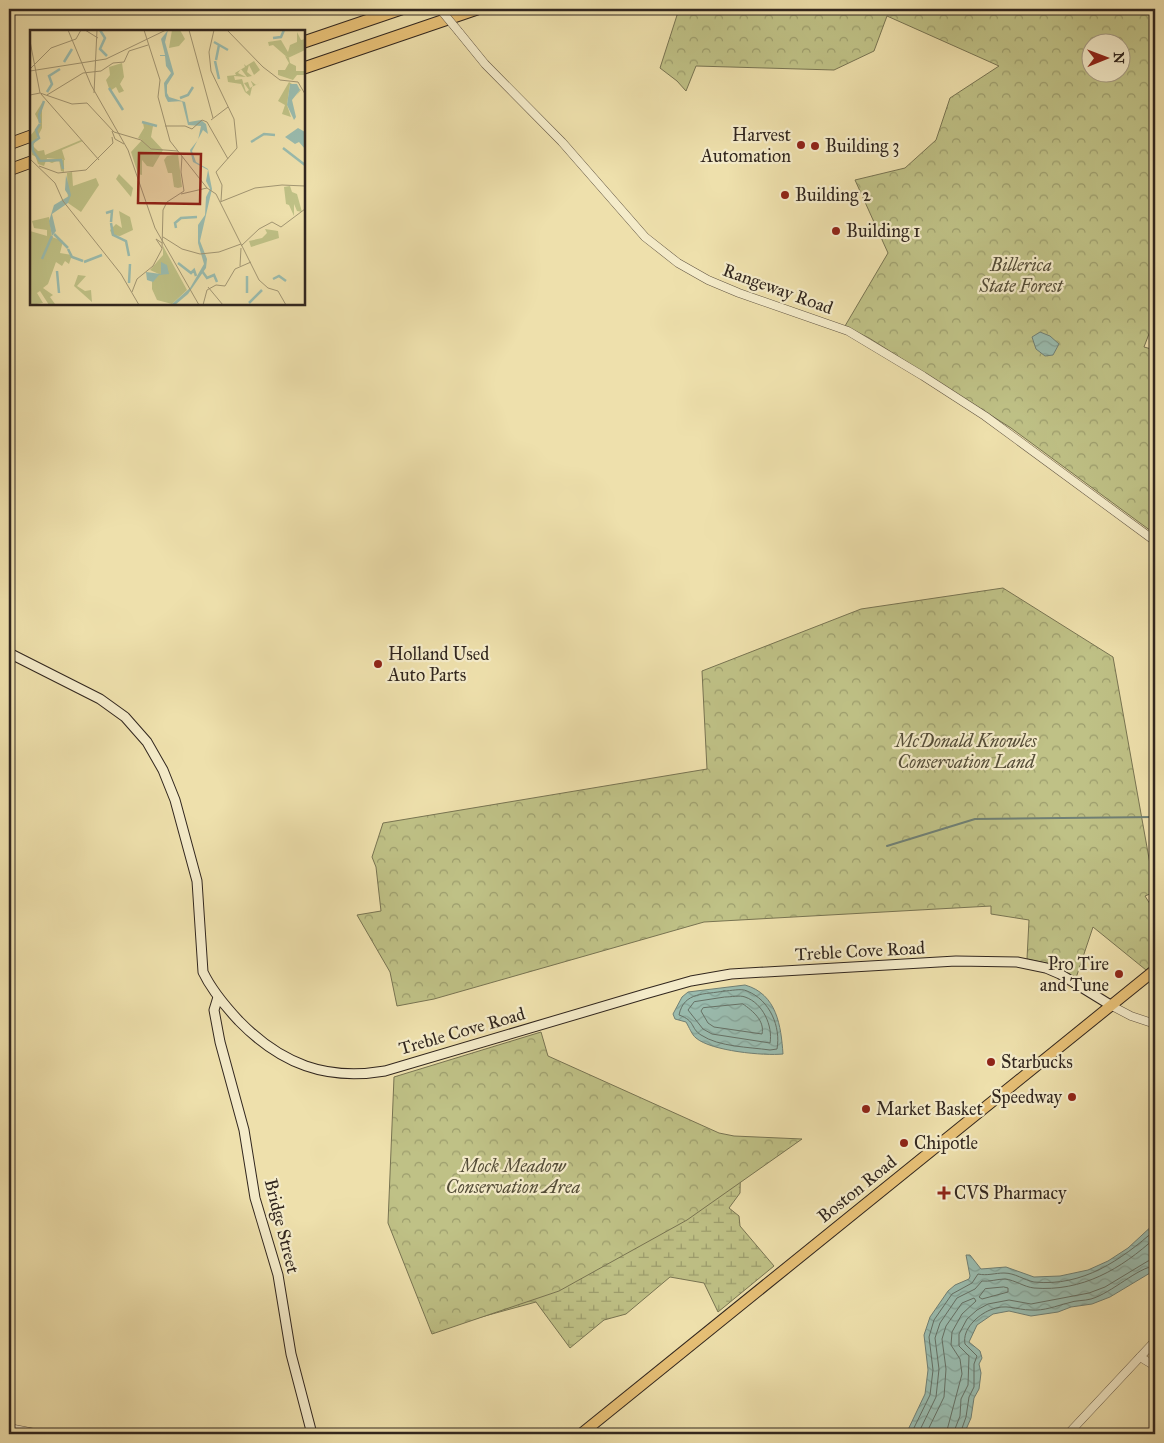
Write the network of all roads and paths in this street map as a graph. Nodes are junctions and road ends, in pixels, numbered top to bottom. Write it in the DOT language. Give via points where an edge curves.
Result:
graph roads {
  1 [pos="401,9"];
  2 [pos="440,9"];
  3 [pos="477,9"];
  4 [pos="305,42"];
  5 [pos="305,68"];
  6 [pos="30,136"];
  7 [pos="9,144"];
  8 [pos="30,162"];
  9 [pos="9,170"];
  10 [pos="1155,542"];
  11 [pos="9,652"];
  12 [pos="1155,970"];
  13 [pos="218,997"];
  14 [pos="1112,1006"];
  15 [pos="1155,1024"];
  16 [pos="1155,1341"];
  17 [pos="1140,1357"];
  18 [pos="1155,1366"];
  19 [pos="9,1428"];
  20 [pos="40,1434"];
  21 [pos="312,1434"];
  22 [pos="582,1434"];
  23 [pos="1068,1434"];
  1 -- 4 [label="highway"];
  2 -- 10 [label="street, Rangeway Road, bridge" via="485,64 562,142 645,237 675,261 690,272 739,293 848,331 985,416"];
  3 -- 5 [label="highway"];
  6 -- 7 [label="highway"];
  8 -- 9 [label="highway"];
  11 -- 13 [label="main road, Treble Cove Road" via="100,699 125,717 147,742 175,800 197,881 203,972"];
  12 -- 14 [label="main road, Boston Road"];
  13 -- 14 [label="main road, Treble Cove Road" via="258,1040 282,1056 321,1071 354,1074 385,1071 691,981 731,974 956,961 1017,962 1060,974"];
  13 -- 21 [label="main road, Bridge Street" via="214,1010 220,1042 244,1130 255,1198 278,1275 291,1354"];
  14 -- 15 [label="street, Treble Cove Road"];
  14 -- 22 [label="main road, Boston Road"];
  16 -- 17 [label="street"];
  17 -- 18 [label="street"];
  17 -- 23 [label="street"];
  19 -- 20 [label="street"];
}
